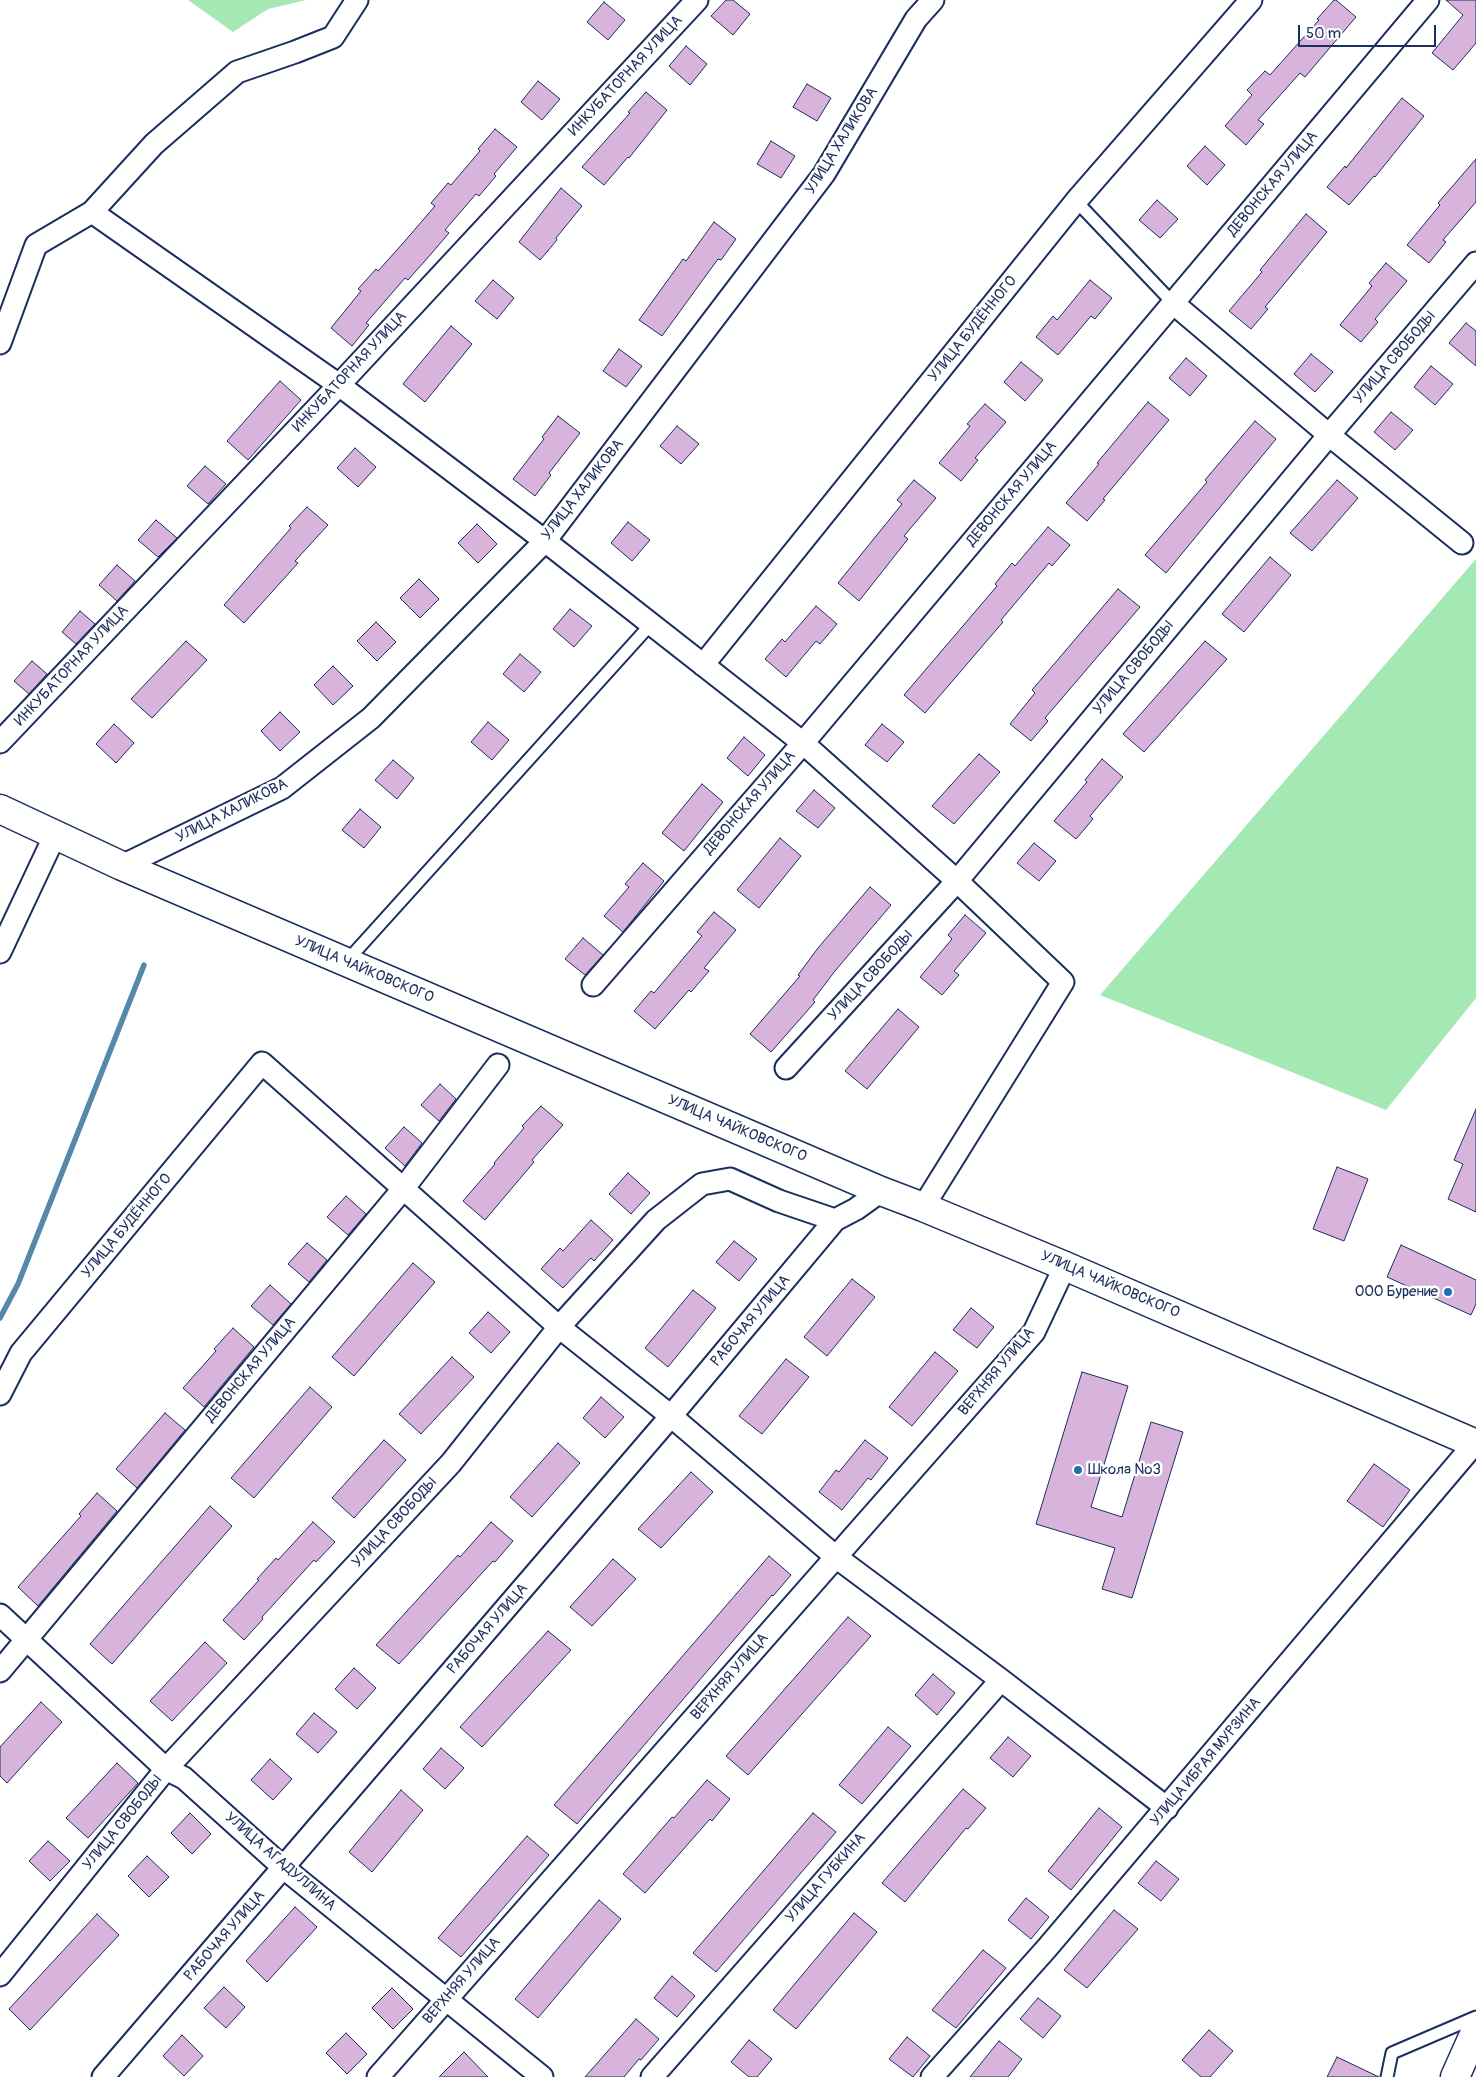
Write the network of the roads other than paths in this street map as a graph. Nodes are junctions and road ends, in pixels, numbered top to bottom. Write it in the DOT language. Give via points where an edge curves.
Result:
graph roads {
  1 [pos="357,0"];
  2 [pos="698,0"];
  3 [pos="933,0"];
  4 [pos="1251,0"];
  5 [pos="1428,0"];
  6 [pos="1076,201"];
  7 [pos="92,212"];
  8 [pos="1476,263"];
  9 [pos="1173,302"];
  10 [pos="0,343"];
  11 [pos="339,385"];
  12 [pos="1329,435"];
  13 [pos="545,541"];
  14 [pos="1462,543"];
  15 [pos="651,624"];
  16 [pos="703,665"];
  17 [pos="0,742"];
  18 [pos="803,743"];
  19 [pos="0,809"];
  20 [pos="55,834"];
  21 [pos="122,866"];
  22 [pos="957,881"];
  23 [pos="0,952"];
  24 [pos="346,962"];
  25 [pos="593,985"];
  26 [pos="498,1065"];
  27 [pos="786,1068"];
  28 [pos="403,1189"];
  29 [pos="881,1192"];
  30 [pos="924,1207"];
  31 [pos="835,1220"];
  32 [pos="1065,1266"];
  33 [pos="559,1327"];
  34 [pos="0,1394"];
  35 [pos="671,1416"];
  36 [pos="1475,1443"];
  37 [pos="836,1557"];
  38 [pos="0,1615"];
  39 [pos="25,1640"];
  40 [pos="0,1671"];
  41 [pos="1001,1680"];
  42 [pos="166,1768"];
  43 [pos="1167,1808"];
  44 [pos="284,1868"];
  45 [pos="0,1975"];
  46 [pos="446,1999"];
  47 [pos="1476,2018"];
  48 [pos="1476,2030"];
  49 [pos="103,2077"];
  50 [pos="378,2077"];
  51 [pos="542,2077"];
  52 [pos="652,2077"];
  53 [pos="932,2077"];
  54 [pos="1387,2077"];
  55 [pos="1454,2077"];
  1 -- 7 [label="street" via="333,36 237,72 154,144"];
  2 -- 11 [label="street, ИНКУБАТОРНАЯ УЛИЦА"];
  3 -- 13 [label="street, УЛИЦА ХАЛИКОВА" via="916,19 824,174"];
  4 -- 6 [label="street, УЛИЦА БУДЁННОГО"];
  5 -- 9 [label="street, ДЕВОНСКАЯ УЛИЦА"];
  6 -- 9 [label="lane"];
  6 -- 16 [label="street, УЛИЦА БУДЁННОГО"];
  7 -- 10 [label="street" via="36,245"];
  7 -- 11 [label="street"];
  8 -- 12 [label="street, УЛИЦА СВОБОДЫ"];
  9 -- 12 [label="street"];
  9 -- 18 [label="street, ДЕВОНСКАЯ УЛИЦА"];
  11 -- 13 [label="street"];
  11 -- 17 [label="street, ИНКУБАТОРНАЯ УЛИЦА"];
  12 -- 14 [label="street"];
  12 -- 22 [label="street, УЛИЦА СВОБОДЫ"];
  13 -- 15 [label="street"];
  13 -- 21 [label="street, УЛИЦА ХАЛИКОВА" via="371,718 282,788"];
  15 -- 16 [label="street"];
  15 -- 24 [label="lane"];
  16 -- 18 [label="street"];
  18 -- 22 [label="street"];
  18 -- 25 [label="street, ДЕВОНСКАЯ УЛИЦА"];
  19 -- 20 [label="main road, УЛИЦА ЧАЙКОВСКОГО"];
  20 -- 21 [label="main road, УЛИЦА ЧАЙКОВСКОГО"];
  20 -- 23 [label="street"];
  21 -- 24 [label="main road, УЛИЦА ЧАЙКОВСКОГО"];
  22 -- 27 [label="street, УЛИЦА СВОБОДЫ"];
  22 -- 30 [label="street" via="1063,982"];
  24 -- 29 [label="main road, УЛИЦА ЧАЙКОВСКОГО"];
  26 -- 28 [label="street, ДЕВОНСКАЯ УЛИЦА"];
  28 -- 33 [label="street"];
  28 -- 34 [label="street, УЛИЦА БУДЁННОГО" via="262,1063 21,1353"];
  28 -- 39 [label="street, ДЕВОНСКАЯ УЛИЦА"];
  29 -- 30 [label="main road, УЛИЦА ЧАЙКОВСКОГО"];
  29 -- 31 [label="street, РАБОЧАЯ УЛИЦА"];
  30 -- 32 [label="main road, УЛИЦА ЧАЙКОВСКОГО"];
  31 -- 33 [label="street, УЛИЦА СВОБОДЫ" via="779,1201 730,1179 702,1184 656,1220"];
  31 -- 35 [label="street, РАБОЧАЯ УЛИЦА"];
  32 -- 36 [label="main road, УЛИЦА ЧАЙКОВСКОГО"];
  32 -- 37 [label="street, ВЕРХНЯЯ УЛИЦА" via="1034,1332"];
  33 -- 35 [label="street"];
  33 -- 42 [label="street, УЛИЦА СВОБОДЫ" via="451,1463"];
  35 -- 37 [label="street"];
  35 -- 44 [label="street, РАБОЧАЯ УЛИЦА"];
  36 -- 43 [label="street, УЛИЦА ИБРАЯ МУРЗИНА"];
  37 -- 41 [label="street"];
  37 -- 46 [label="street, ВЕРХНЯЯ УЛИЦА"];
  38 -- 39 [label="street, УЛИЦА АГАДУЛЛИНА"];
  39 -- 40 [label="street, ДЕВОНСКАЯ УЛИЦА"];
  39 -- 42 [label="street, УЛИЦА АГАДУЛЛИНА"];
  41 -- 43 [label="street"];
  41 -- 52 [label="street, УЛИЦА ГУБКИНА"];
  42 -- 44 [label="street, УЛИЦА АГАДУЛЛИНА" via="184,1778"];
  42 -- 45 [label="street, УЛИЦА СВОБОДЫ"];
  43 -- 53 [label="street, УЛИЦА ИБРАЯ МУРЗИНА"];
  44 -- 46 [label="street, УЛИЦА АГАДУЛЛИНА"];
  44 -- 49 [label="street, РАБОЧАЯ УЛИЦА"];
  46 -- 50 [label="street, ВЕРХНЯЯ УЛИЦА"];
  46 -- 51 [label="street, УЛИЦА АГАДУЛЛИНА"];
  47 -- 54 [label="lane" via="1392,2053"];
  48 -- 55 [label="main road"];
}
